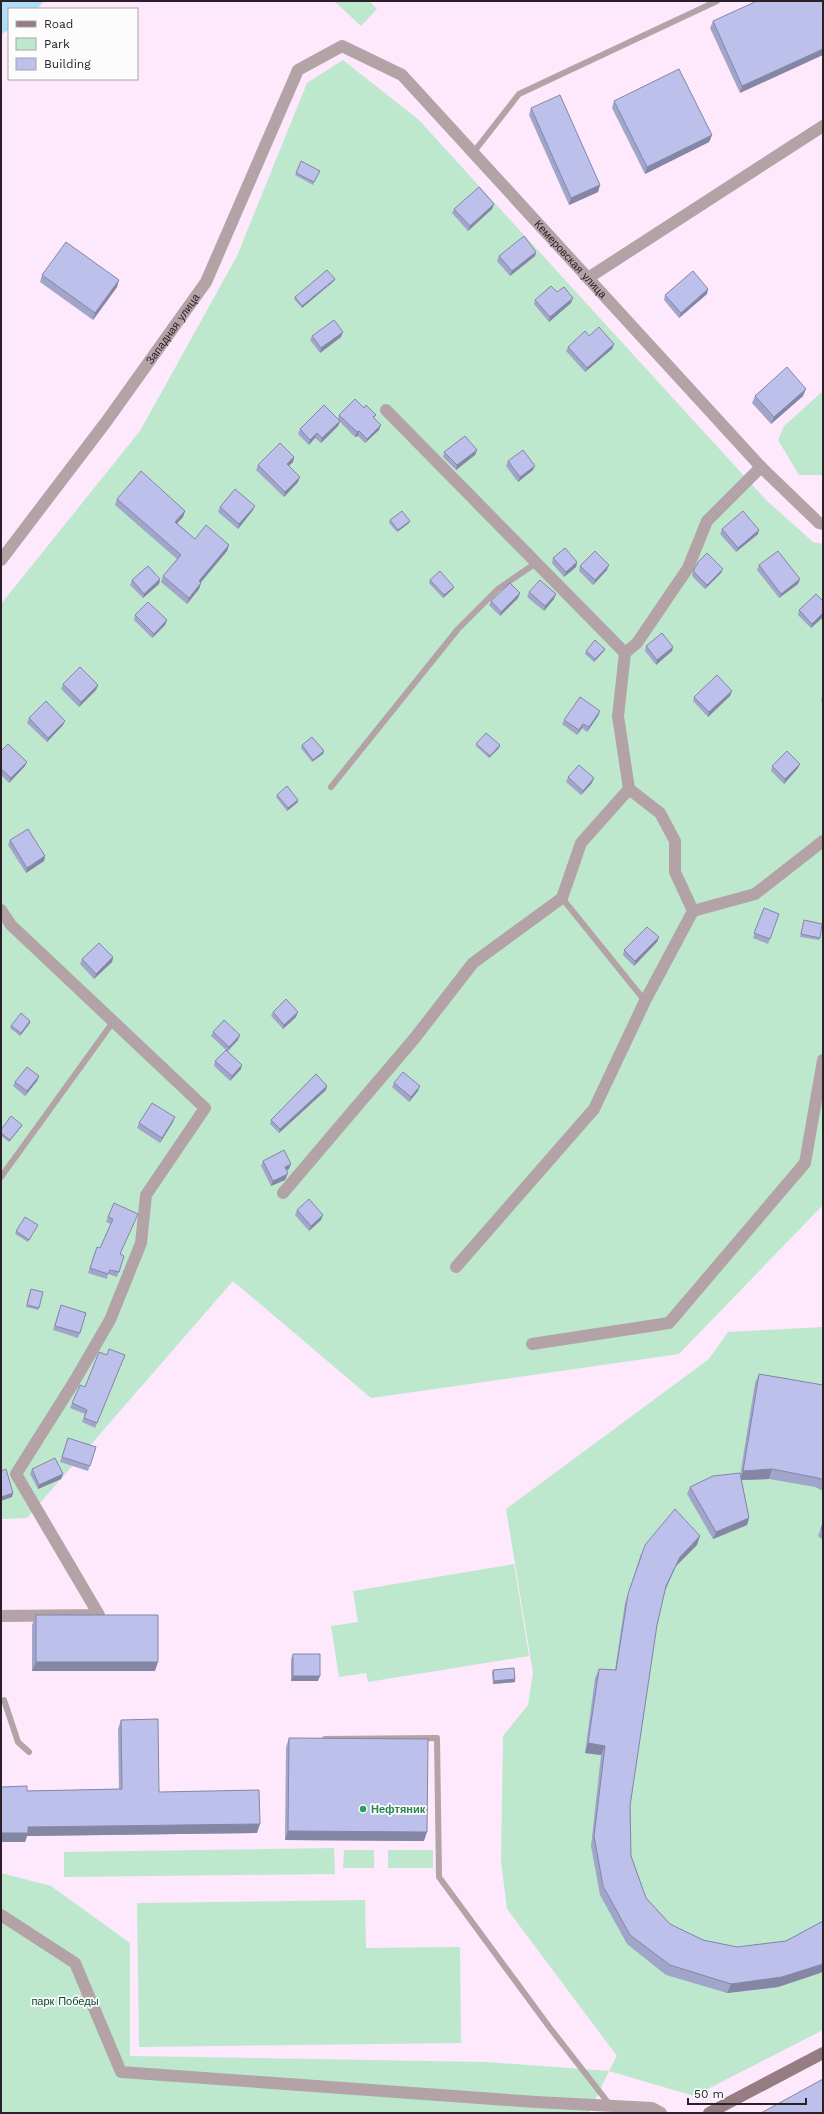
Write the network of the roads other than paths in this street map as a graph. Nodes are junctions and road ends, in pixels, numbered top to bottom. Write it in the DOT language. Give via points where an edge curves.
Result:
graph roads {
  1 [pos="717,1"];
  2 [pos="298,70"];
  3 [pos="823,126"];
  4 [pos="473,153"];
  5 [pos="588,278"];
  6 [pos="386,410"];
  7 [pos="761,467"];
  8 [pos="823,524"];
  9 [pos="1,560"];
  10 [pos="536,563"];
  11 [pos="625,653"];
  12 [pos="331,787"];
  13 [pos="629,789"];
  14 [pos="823,841"];
  15 [pos="562,898"];
  16 [pos="1,910"];
  17 [pos="693,911"];
  18 [pos="645,1001"];
  19 [pos="113,1022"];
  20 [pos="823,1060"];
  21 [pos="1,1177"];
  22 [pos="283,1193"];
  23 [pos="456,1267"];
  24 [pos="532,1344"];
  25 [pos="1,1616"];
  26 [pos="4,1700"];
  27 [pos="315,1739"];
  28 [pos="29,1752"];
  29 [pos="1,1915"];
  30 [pos="823,2053"];
  31 [pos="612,2106"];
  32 [pos="661,2113"];
  33 [pos="709,2113"];
  1 -- 4 [label="lane" via="519,94"];
  2 -- 4 [label="street, Кемеровская улица" via="342,46 402,75"];
  2 -- 9 [label="street, Западная улица" via="206,282 106,422"];
  3 -- 5 [label="street"];
  4 -- 5 [label="street, Кемеровская улица"];
  5 -- 7 [label="street, Кемеровская улица"];
  6 -- 10 [label="street"];
  7 -- 8 [label="street, Кемеровская улица"];
  7 -- 11 [label="street" via="707,521 688,568 637,642"];
  10 -- 11 [label="street"];
  10 -- 12 [label="lane" via="498,589 458,629"];
  11 -- 13 [label="street" via="618,716"];
  13 -- 15 [label="street" via="581,843"];
  13 -- 17 [label="street" via="660,813 675,841 675,872"];
  14 -- 17 [label="street" via="755,894"];
  15 -- 18 [label="lane"];
  15 -- 22 [label="street" via="473,963 414,1039"];
  16 -- 19 [label="street" via="11,925"];
  17 -- 18 [label="street"];
  18 -- 23 [label="street" via="594,1109"];
  19 -- 21 [label="lane"];
  19 -- 25 [label="street" via="205,1108 146,1195 141,1243 110,1320 16,1474 99,1614"];
  20 -- 24 [label="street" via="805,1163 669,1323"];
  26 -- 28 [label="lane" via="18,1742"];
  27 -- 31 [label="lane" via="437,1738 439,1877 550,2028"];
  29 -- 31 [label="street" via="75,1963 121,2072"];
  30 -- 33 [label="main road"];
  31 -- 32 [label="street" via="652,2108"];
}
